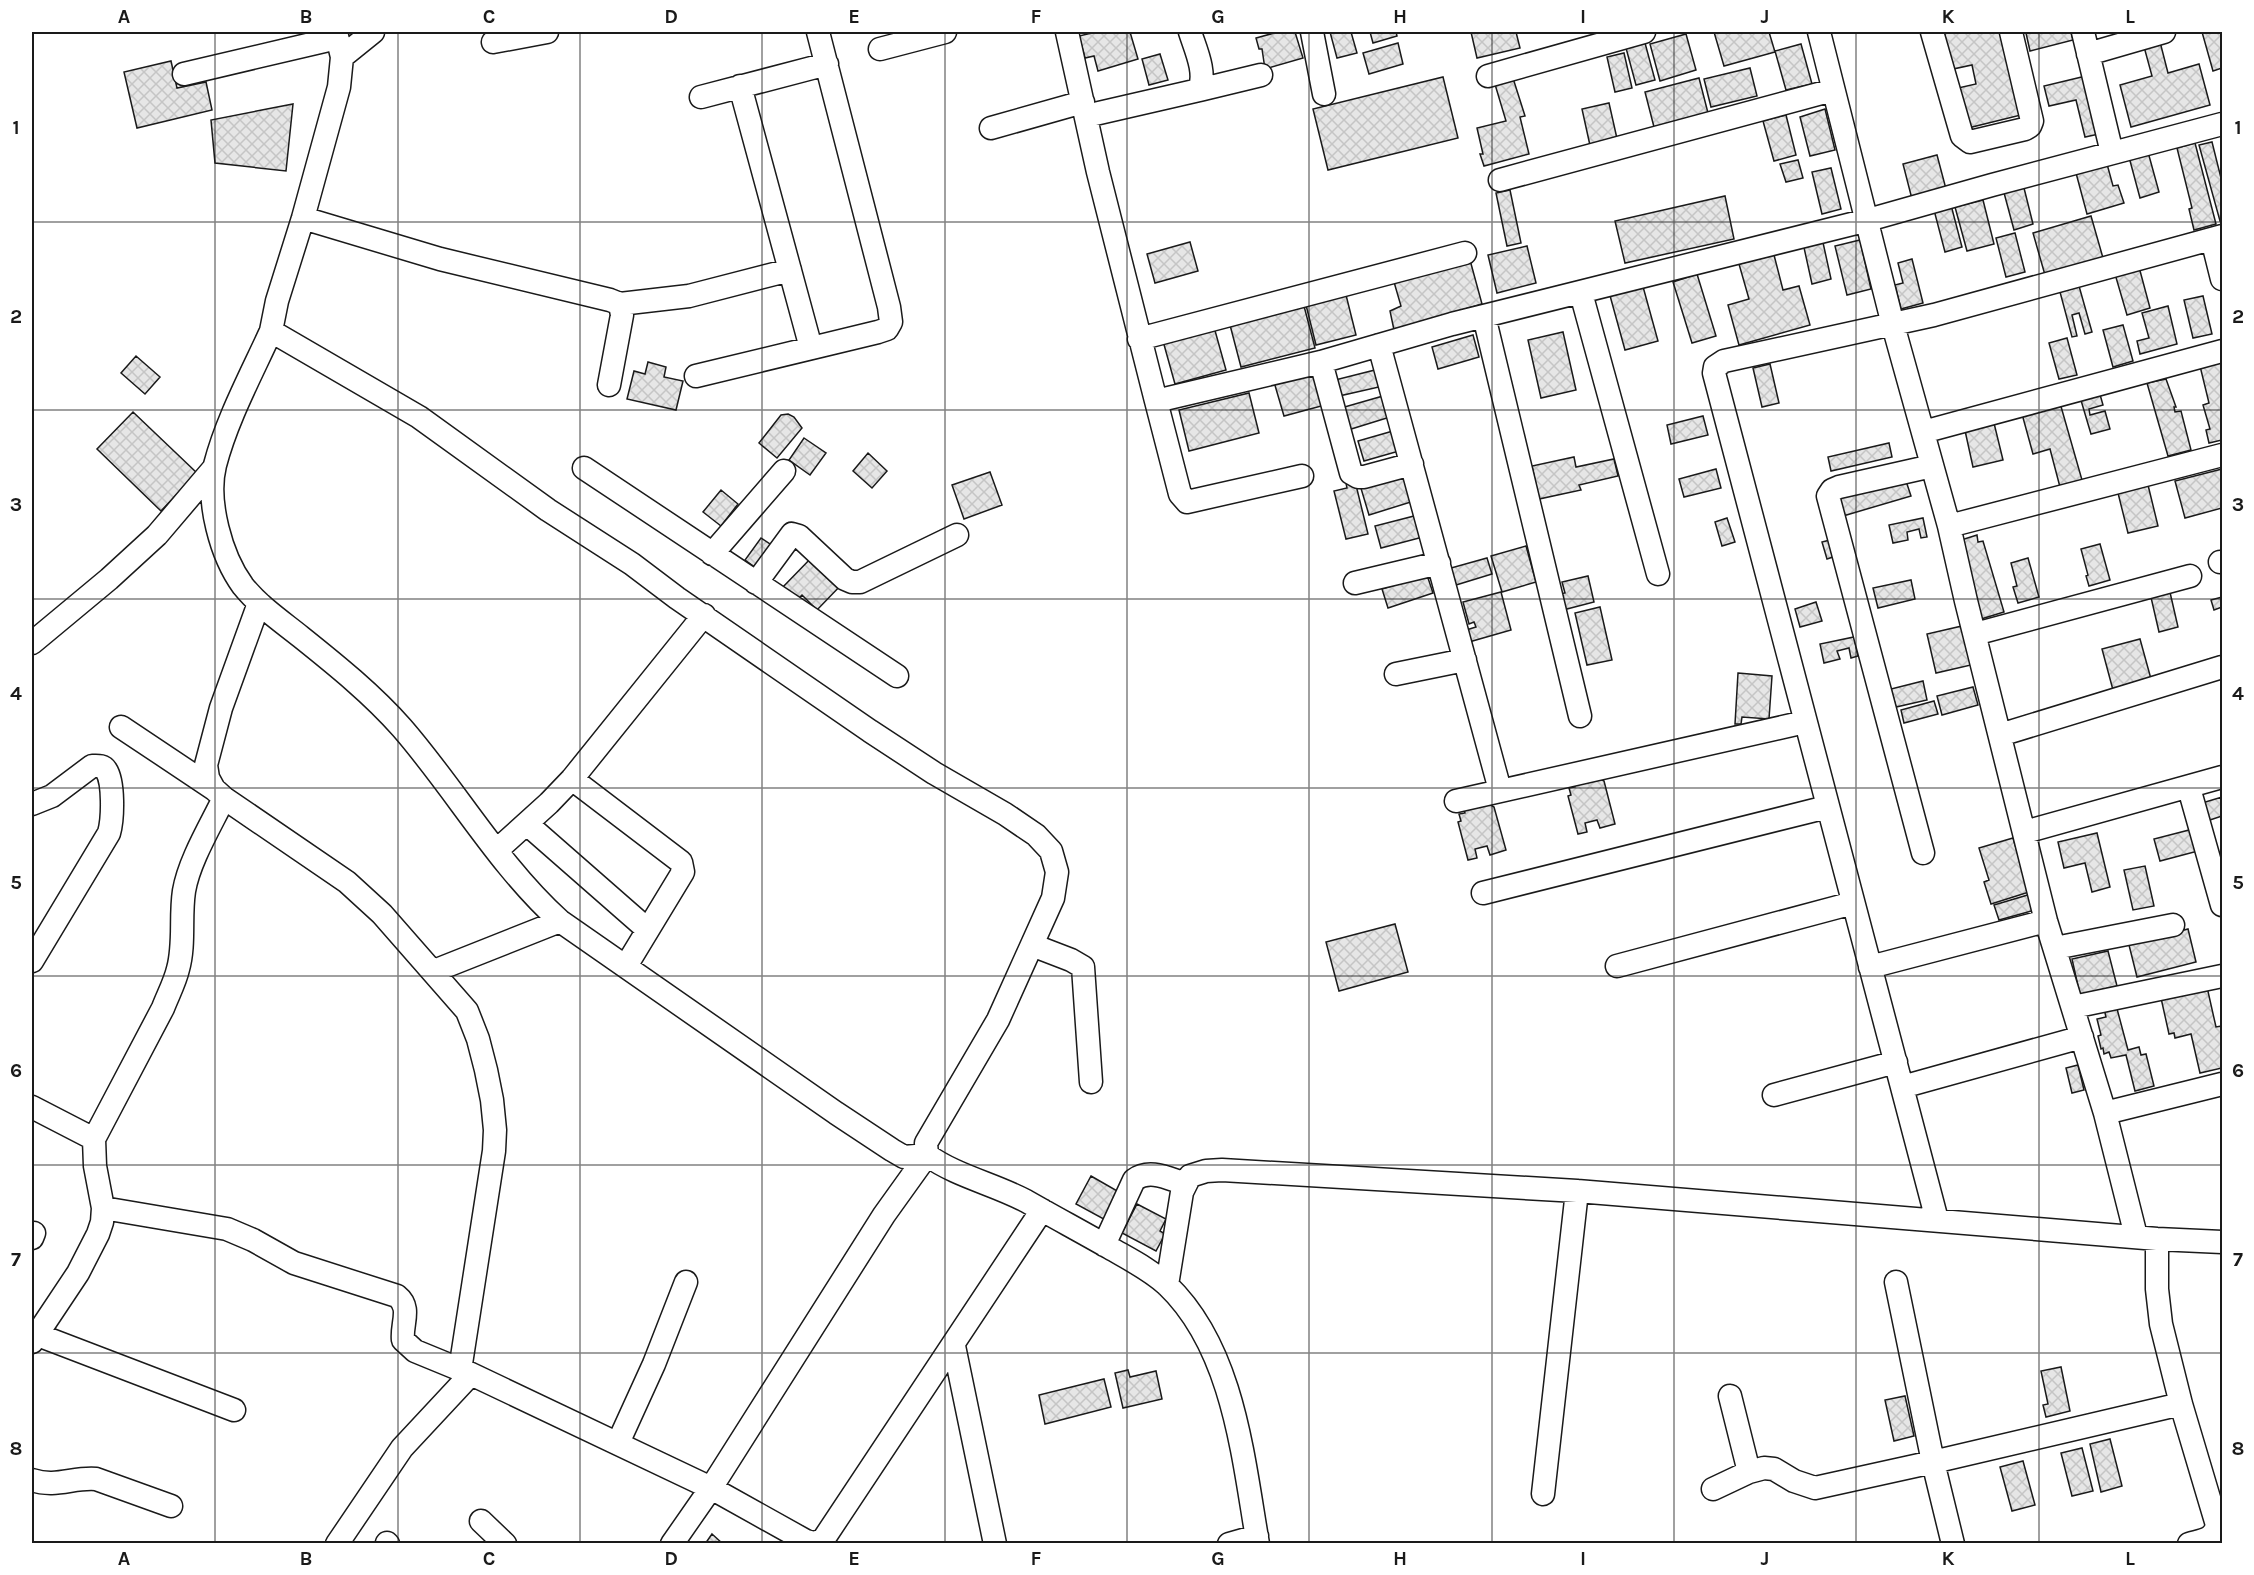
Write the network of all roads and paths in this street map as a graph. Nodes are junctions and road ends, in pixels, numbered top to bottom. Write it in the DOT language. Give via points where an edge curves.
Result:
graph roads {
  1 [pos="373,32"];
  2 [pos="547,32"];
  3 [pos="818,32"];
  4 [pos="945,32"];
  5 [pos="1067,32"];
  6 [pos="1190,32"];
  7 [pos="1312,32"];
  8 [pos="1644,32"];
  9 [pos="1819,32"];
  10 [pos="1932,32"];
  11 [pos="2011,32"];
  12 [pos="2083,32"];
  13 [pos="2164,32"];
  14 [pos="338,42"];
  15 [pos="493,42"];
  16 [pos="880,49"];
  17 [pos="2088,54"];
  18 [pos="827,64"];
  19 [pos="184,74"];
  20 [pos="1261,75"];
  21 [pos="1488,76"];
  22 [pos="740,86"];
  23 [pos="1199,90"];
  24 [pos="1833,90"];
  25 [pos="1324,94"];
  26 [pos="701,97"];
  27 [pos="1084,109"];
  28 [pos="2223,124"];
  29 [pos="991,128"];
  30 [pos="2112,153"];
  31 [pos="1500,180"];
  32 [pos="303,218"];
  33 [pos="1868,220"];
  34 [pos="2217,238"];
  35 [pos="1465,253"];
  36 [pos="790,270"];
  37 [pos="2223,279"];
  38 [pos="1581,293"];
  39 [pos="620,304"];
  40 [pos="1484,316"];
  41 [pos="1893,325"];
  42 [pos="271,331"];
  43 [pos="1139,339"];
  44 [pos="1379,345"];
  45 [pos="811,348"];
  46 [pos="2223,351"];
  47 [pos="1321,362"];
  48 [pos="696,376"];
  49 [pos="609,385"];
  50 [pos="1155,401"];
  51 [pos="1923,432"];
  52 [pos="2223,455"];
  53 [pos="1412,464"];
  54 [pos="1932,466"];
  55 [pos="214,468"];
  56 [pos="584,468"];
  57 [pos="784,471"];
  58 [pos="1302,476"];
  59 [pos="1949,526"];
  60 [pos="957,535"];
  61 [pos="712,554"];
  62 [pos="1439,563"];
  63 [pos="1658,574"];
  64 [pos="2190,576"];
  65 [pos="756,583"];
  66 [pos="1355,583"];
  67 [pos="259,603"];
  68 [pos="704,615"];
  69 [pos="1975,634"];
  70 [pos="32,643"];
  71 [pos="1465,660"];
  72 [pos="2223,667"];
  73 [pos="1396,674"];
  74 [pos="897,676"];
  75 [pos="1580,716"];
  76 [pos="1805,722"];
  77 [pos="121,727"];
  78 [pos="2000,735"];
  79 [pos="2223,777"];
  80 [pos="572,779"];
  81 [pos="2188,788"];
  82 [pos="1500,790"];
  83 [pos="219,794"];
  84 [pos="1456,801"];
  85 [pos="32,804"];
  86 [pos="1827,807"];
  87 [pos="527,824"];
  88 [pos="2025,831"];
  89 [pos="497,850"];
  90 [pos="1923,853"];
  91 [pos="1483,893"];
  92 [pos="1853,903"];
  93 [pos="2223,905"];
  94 [pos="560,921"];
  95 [pos="2046,921"];
  96 [pos="2173,925"];
  97 [pos="648,930"];
  98 [pos="1032,945"];
  99 [pos="2055,948"];
  100 [pos="32,961"];
  101 [pos="626,966"];
  102 [pos="1617,966"];
  103 [pos="1870,967"];
  104 [pos="434,972"];
  105 [pos="2223,976"];
  106 [pos="2073,1007"];
  107 [pos="2082,1037"];
  108 [pos="1896,1062"];
  109 [pos="1091,1082"];
  110 [pos="2223,1084"];
  111 [pos="1902,1087"];
  112 [pos="1774,1095"];
  113 [pos="32,1107"];
  114 [pos="2105,1113"];
  115 [pos="94,1139"];
  116 [pos="927,1155"];
  117 [pos="1186,1184"];
  118 [pos="1577,1191"];
  119 [pos="103,1208"];
  120 [pos="1042,1210"];
  121 [pos="1936,1220"];
  122 [pos="2147,1238"];
  123 [pos="2223,1242"];
  124 [pos="1104,1245"];
  125 [pos="686,1282"];
  126 [pos="1896,1282"];
  127 [pos="1167,1285"];
  128 [pos="35,1338"];
  129 [pos="954,1346"];
  130 [pos="465,1372"];
  131 [pos="1730,1396"];
  132 [pos="2181,1404"];
  133 [pos="234,1410"];
  134 [pos="618,1443"];
  135 [pos="1933,1462"];
  136 [pos="1749,1472"];
  137 [pos="32,1480"];
  138 [pos="711,1488"];
  139 [pos="1713,1489"];
  140 [pos="1543,1494"];
  141 [pos="171,1506"];
  142 [pos="481,1521"];
  143 [pos="778,1536"];
  144 [pos="1258,1540"];
  145 [pos="337,1544"];
  146 [pos="505,1544"];
  147 [pos="672,1544"];
  148 [pos="995,1544"];
  149 [pos="1228,1544"];
  150 [pos="1953,1544"];
  151 [pos="2189,1544"];
  1 -- 14 [label="street"];
  2 -- 15 [label="street"];
  3 -- 18 [label="street"];
  4 -- 16 [label="street"];
  5 -- 27 [label="street"];
  6 -- 23 [label="street" via="1201,70"];
  7 -- 25 [label="street"];
  8 -- 21 [label="street"];
  9 -- 24 [label="street"];
  10 -- 11 [label="street" via="1962,136 1970,142 2025,129 2032,122"];
  12 -- 17 [label="street"];
  13 -- 17 [label="street"];
  14 -- 19 [label="street"];
  14 -- 32 [label="street" via="339,87"];
  17 -- 30 [label="street"];
  18 -- 22 [label="street"];
  18 -- 45 [label="street" via="891,322 887,329"];
  20 -- 23 [label="street"];
  22 -- 26 [label="street"];
  22 -- 36 [label="street"];
  23 -- 27 [label="street"];
  24 -- 31 [label="street"];
  24 -- 33 [label="street"];
  27 -- 29 [label="street"];
  27 -- 43 [label="street"];
  28 -- 30 [label="street"];
  30 -- 33 [label="street"];
  32 -- 39 [label="street" via="440,259"];
  32 -- 42 [label="street"];
  33 -- 38 [label="street"];
  33 -- 41 [label="street"];
  34 -- 37 [label="street"];
  34 -- 41 [label="street"];
  35 -- 43 [label="street"];
  36 -- 39 [label="street" via="689,296"];
  36 -- 45 [label="street"];
  38 -- 40 [label="street"];
  38 -- 63 [label="street"];
  39 -- 49 [label="street" via="622,315"];
  40 -- 44 [label="street"];
  40 -- 75 [label="street"];
  41 -- 51 [label="street"];
  41 -- 76 [label="street" via="1724,361 1715,367"];
  42 -- 55 [label="street" via="224,434"];
  42 -- 68 [label="street" via="418,417"];
  43 -- 50 [label="street"];
  44 -- 47 [label="street"];
  44 -- 53 [label="street"];
  45 -- 48 [label="street"];
  46 -- 51 [label="street"];
  47 -- 50 [label="street"];
  47 -- 53 [label="street" via="1351,473 1364,477"];
  50 -- 58 [label="street" via="1180,494 1187,501"];
  51 -- 54 [label="street"];
  52 -- 59 [label="street"];
  53 -- 62 [label="street"];
  54 -- 59 [label="street"];
  54 -- 90 [label="street" via="1839,487 1828,496"];
  55 -- 67 [label="street" via="215,518 226,551 235,573"];
  55 -- 70 [label="street" via="157,535"];
  56 -- 61 [label="street"];
  57 -- 61 [label="street"];
  59 -- 69 [label="street"];
  60 -- 65 [label="street" via="860,582 852,582 792,534"];
  61 -- 65 [label="street"];
  62 -- 66 [label="street"];
  62 -- 71 [label="street"];
  64 -- 69 [label="street"];
  65 -- 74 [label="street"];
  67 -- 83 [label="street" via="221,708 206,765 208,778"];
  67 -- 89 [label="street" via="379,704"];
  68 -- 80 [label="street"];
  68 -- 98 [label="street" via="904,754 1005,814 1051,851 1057,872 1053,898"];
  69 -- 78 [label="street"];
  71 -- 73 [label="street"];
  71 -- 82 [label="street"];
  72 -- 78 [label="street"];
  76 -- 82 [label="street"];
  76 -- 86 [label="street"];
  77 -- 83 [label="street"];
  78 -- 88 [label="street"];
  79 -- 81 [label="street"];
  80 -- 87 [label="street"];
  80 -- 97 [label="street" via="681,862 683,872"];
  81 -- 88 [label="street"];
  81 -- 93 [label="street"];
  82 -- 84 [label="street"];
  83 -- 104 [label="street" via="346,882 382,914"];
  83 -- 115 [label="street" via="184,890 178,970 163,1008"];
  85 -- 100 [label="street" via="52,796 92,766 106,769 113,814 109,833"];
  86 -- 91 [label="street"];
  86 -- 92 [label="street"];
  87 -- 89 [label="street"];
  87 -- 97 [label="street"];
  88 -- 95 [label="street"];
  89 -- 94 [label="street" via="537,900"];
  92 -- 102 [label="street"];
  92 -- 103 [label="street"];
  94 -- 101 [label="street"];
  94 -- 104 [label="street"];
  95 -- 99 [label="street"];
  95 -- 103 [label="street"];
  96 -- 99 [label="street"];
  97 -- 101 [label="street"];
  98 -- 109 [label="street" via="1083,967"];
  98 -- 116 [label="street" via="998,1020 926,1143"];
  99 -- 106 [label="street"];
  101 -- 116 [label="street" via="892,1150 904,1157"];
  103 -- 108 [label="street"];
  104 -- 130 [label="street" via="467,1011 478,1039 495,1130"];
  105 -- 106 [label="street"];
  106 -- 107 [label="street"];
  107 -- 111 [label="street"];
  107 -- 114 [label="street"];
  108 -- 111 [label="street"];
  108 -- 112 [label="street"];
  110 -- 114 [label="street"];
  111 -- 121 [label="street"];
  113 -- 115 [label="street"];
  114 -- 122 [label="street"];
  115 -- 119 [label="street"];
  116 -- 120 [label="street"];
  116 -- 138 [label="street" via="884,1215"];
  117 -- 118 [label="street" via="1190,1176 1222,1170"];
  117 -- 124 [label="street" via="1154,1174 1140,1175 1134,1180"];
  117 -- 127 [label="street"];
  118 -- 121 [label="street"];
  118 -- 140 [label="street"];
  119 -- 128 [label="street" via="91,1249"];
  119 -- 130 [label="street" via="227,1229 294,1263 398,1296 406,1309 403,1341 415,1351"];
  120 -- 124 [label="street"];
  120 -- 129 [label="street"];
  121 -- 122 [label="street"];
  122 -- 123 [label="street"];
  122 -- 132 [label="street" via="2161,1324"];
  124 -- 127 [label="street"];
  125 -- 134 [label="street"];
  126 -- 135 [label="street"];
  127 -- 144 [label="street" via="1202,1330 1219,1369 1244,1457"];
  128 -- 133 [label="street"];
  129 -- 143 [label="street" via="823,1540 814,1543"];
  129 -- 148 [label="street"];
  130 -- 134 [label="street"];
  130 -- 145 [label="street" via="402,1449"];
  131 -- 136 [label="street"];
  132 -- 135 [label="street"];
  132 -- 151 [label="street" via="2217,1525 2208,1539"];
  134 -- 138 [label="street"];
  135 -- 136 [label="street" via="1815,1488 1774,1469"];
  135 -- 150 [label="street"];
  136 -- 139 [label="street"];
  137 -- 141 [label="street" via="62,1484 96,1479"];
  138 -- 143 [label="street"];
  138 -- 147 [label="street"];
  142 -- 146 [label="street"];
  144 -- 149 [label="street"];
}
